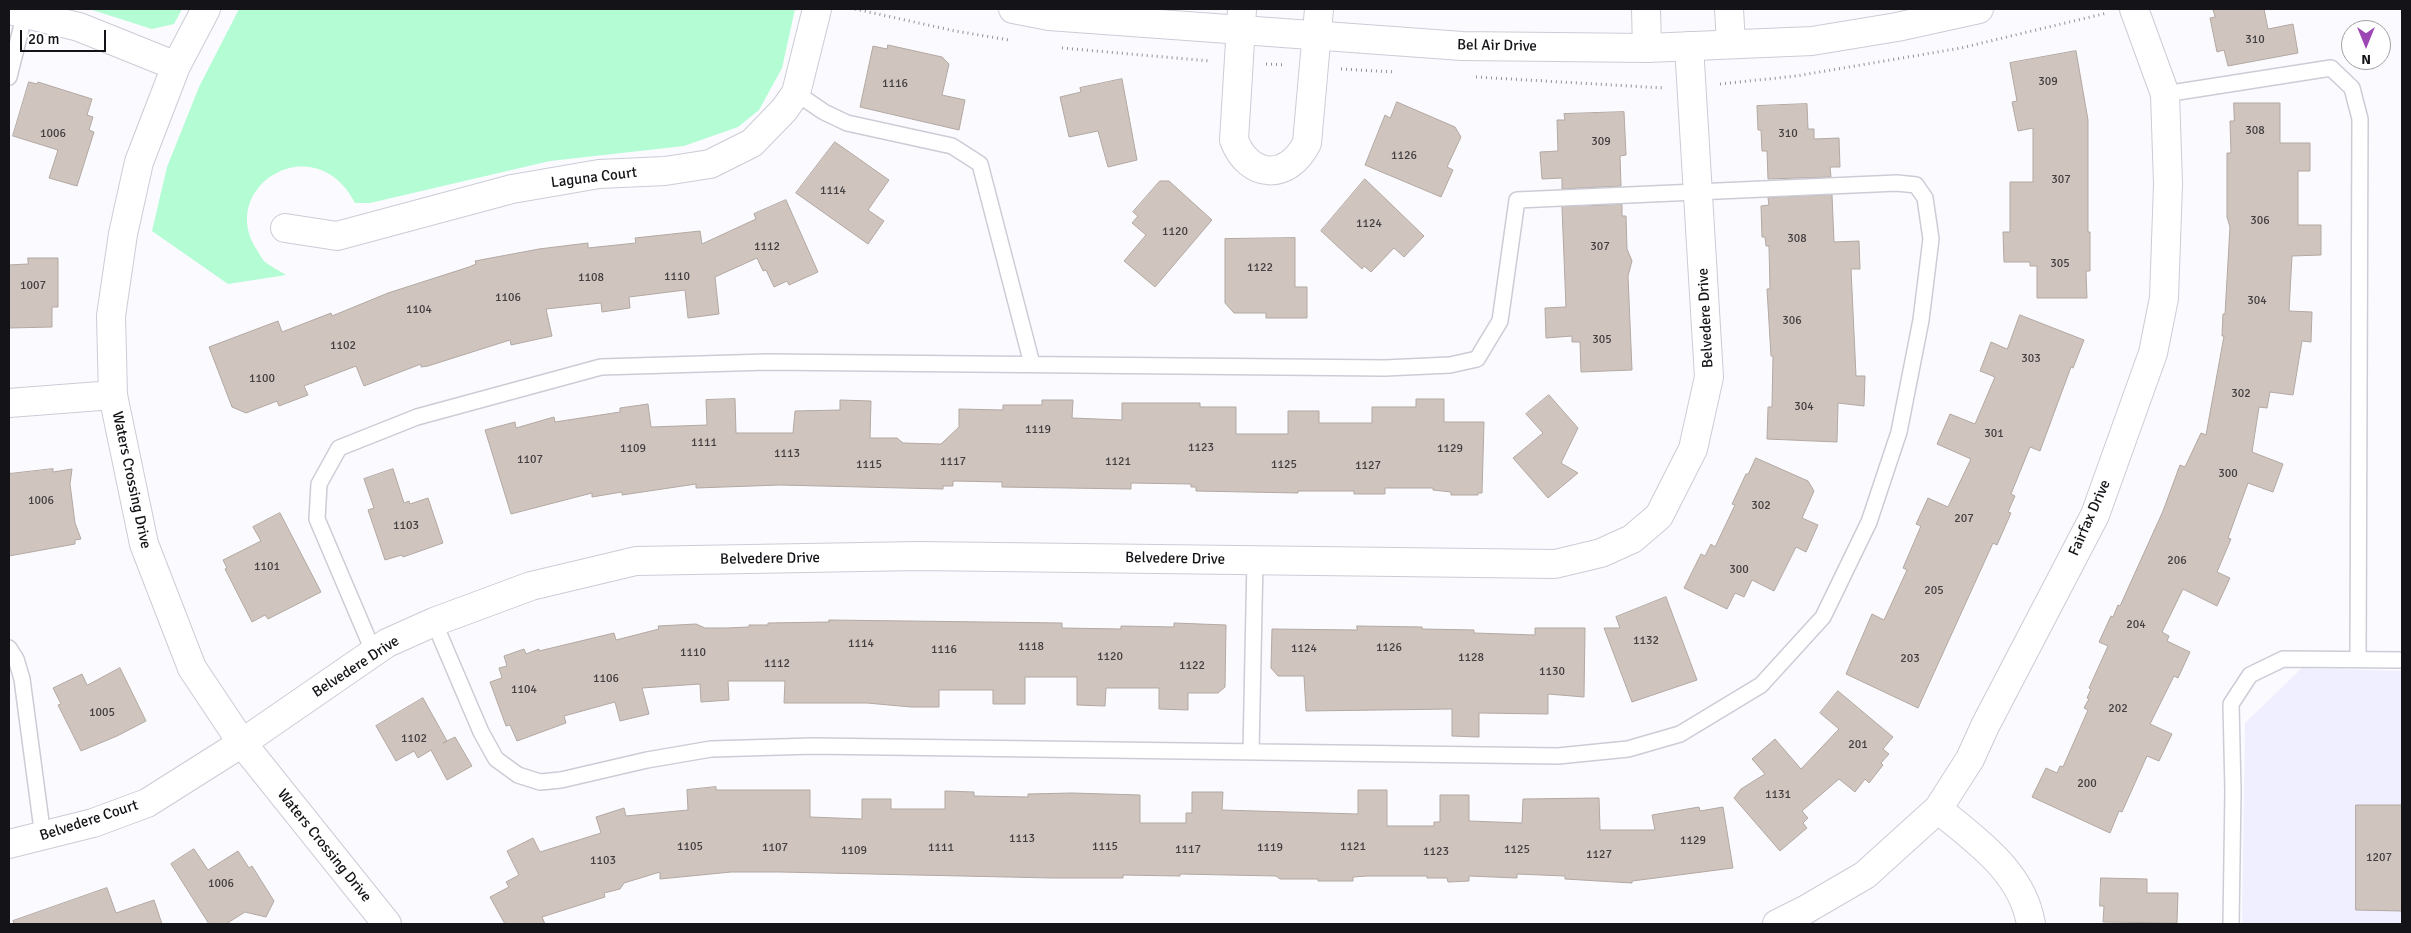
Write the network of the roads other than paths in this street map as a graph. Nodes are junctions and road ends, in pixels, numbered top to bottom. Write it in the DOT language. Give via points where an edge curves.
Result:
graph roads {
  1 [pos="206,9"];
  2 [pos="817,9"];
  3 [pos="1013,9"];
  4 [pos="1319,9"];
  5 [pos="1646,9"];
  6 [pos="1729,9"];
  7 [pos="1979,9"];
  8 [pos="2134,9"];
  9 [pos="17,12"];
  10 [pos="1241,19"];
  11 [pos="1316,36"];
  12 [pos="1731,44"];
  13 [pos="1689,46"];
  14 [pos="1647,48"];
  15 [pos="176,66"];
  16 [pos="9,77"];
  17 [pos="796,93"];
  18 [pos="2166,94"];
  19 [pos="1698,191"];
  20 [pos="285,228"];
  21 [pos="1032,364"];
  22 [pos="113,395"];
  23 [pos="9,403"];
  24 [pos="1255,560"];
  25 [pos="434,622"];
  26 [pos="9,648"];
  27 [pos="374,653"];
  28 [pos="2358,659"];
  29 [pos="2402,660"];
  30 [pos="242,743"];
  31 [pos="1250,752"];
  32 [pos="1938,809"];
  33 [pos="43,837"];
  34 [pos="9,844"];
  35 [pos="1809,917"];
  36 [pos="387,924"];
  37 [pos="1777,924"];
  38 [pos="2031,924"];
  39 [pos="2231,924"];
  1 -- 15 [label="street, Waters Crossing Drive"];
  2 -- 17 [label="street, Laguna Court"];
  3 -- 10 [label="street, Bel Air Drive" via="1049,16"];
  4 -- 11 [label="street"];
  5 -- 14 [label="street"];
  6 -- 12 [label="street"];
  7 -- 12 [label="street, Bel Air Drive" via="1812,41"];
  8 -- 18 [label="street, Fairfax Drive"];
  9 -- 15 [label="street" via="79,27"];
  9 -- 16 [label="lane"];
  10 -- 11 [label="street, Bel Air Drive"];
  10 -- 11 [label="street" via="1234,140 1246,161 1257,168 1281,169 1301,155 1307,143"];
  11 -- 14 [label="street, Bel Air Drive" via="1462,46"];
  12 -- 13 [label="street, Bel Air Drive"];
  13 -- 14 [label="street, Bel Air Drive"];
  13 -- 19 [label="street, Belvedere Drive"];
  15 -- 22 [label="street, Waters Crossing Drive" via="140,162 123,234 111,316"];
  17 -- 20 [label="street, Laguna Court" via="752,143 710,164 665,171 599,174 512,189 337,236"];
  17 -- 21 [label="lane" via="847,123 952,146 980,164"];
  18 -- 28 [label="lane" via="2331,68 2352,88 2360,128"];
  18 -- 32 [label="street, Fairfax Drive" via="2168,184 2164,298 2152,353 2095,515 1970,759"];
  19 -- 21 [label="lane" via="1517,200 1500,321 1477,358 1450,365 1385,368"];
  19 -- 24 [label="street, Belvedere Drive" via="1709,377 1693,449 1659,516 1632,539 1601,553 1555,564"];
  19 -- 31 [label="lane" via="1896,184 1916,185 1925,198 1931,239 1921,320 1899,432 1869,522 1823,617 1761,685 1680,734 1628,749 1558,756"];
  21 -- 27 [label="lane" via="767,362 600,367 417,417 338,448 319,484 317,519"];
  22 -- 23 [label="street"];
  22 -- 30 [label="street, Waters Crossing Drive" via="144,544 192,668"];
  24 -- 25 [label="street, Belvedere Drive" via="919,556 636,562 532,586"];
  24 -- 31 [label="lane"];
  25 -- 27 [label="street, Belvedere Drive"];
  25 -- 31 [label="lane" via="481,732 496,759 518,775 540,782 711,749 813,746"];
  26 -- 33 [label="lane" via="22,680"];
  27 -- 30 [label="street, Belvedere Drive"];
  28 -- 29 [label="lane"];
  28 -- 39 [label="lane" via="2283,659 2250,675 2231,704"];
  30 -- 33 [label="street, Belvedere Court" via="147,803"];
  30 -- 36 [label="street, Waters Crossing Drive"];
  32 -- 35 [label="street, Fairfax Drive" via="1865,875"];
  32 -- 38 [label="street" via="1995,857 2018,889"];
  33 -- 34 [label="street, Belvedere Court"];
  35 -- 37 [label="street, Fairfax Drive"];
}
